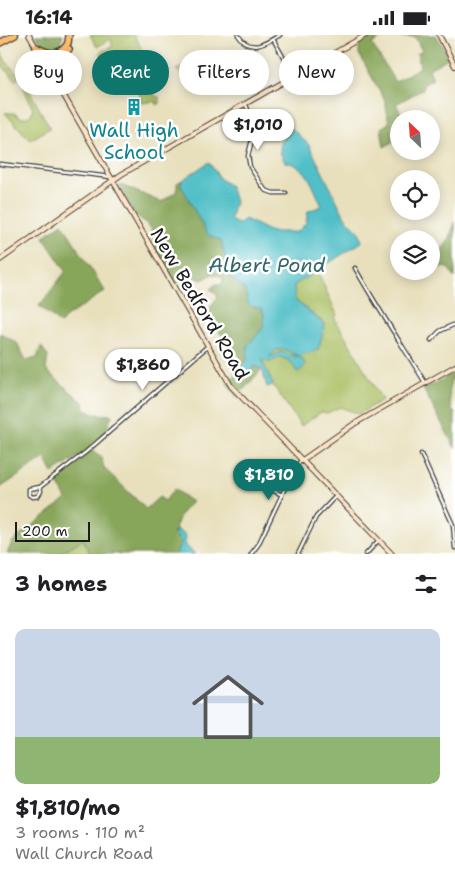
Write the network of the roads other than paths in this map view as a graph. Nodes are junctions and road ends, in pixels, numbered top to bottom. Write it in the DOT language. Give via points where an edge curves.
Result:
graph roads {
  1 [pos="15,35"];
  2 [pos="29,35"];
  3 [pos="70,35"];
  4 [pos="238,35"];
  5 [pos="280,35"];
  6 [pos="366,35"];
  7 [pos="439,35"];
  8 [pos="273,39"];
  9 [pos="0,43"];
  10 [pos="36,47"];
  11 [pos="38,50"];
  12 [pos="68,50"];
  13 [pos="279,50"];
  14 [pos="340,50"];
  15 [pos="455,65"];
  16 [pos="279,85"];
  17 [pos="64,95"];
  18 [pos="246,105"];
  19 [pos="0,164"];
  20 [pos="132,168"];
  21 [pos="107,171"];
  22 [pos="112,179"];
  23 [pos="286,193"];
  24 [pos="0,260"];
  25 [pos="355,268"];
  26 [pos="455,324"];
  27 [pos="432,340"];
  28 [pos="208,346"];
  29 [pos="455,366"];
  30 [pos="426,383"];
  31 [pos="422,454"];
  32 [pos="301,461"];
  33 [pos="264,486"];
  34 [pos="40,487"];
  35 [pos="282,495"];
  36 [pos="335,497"];
  37 [pos="378,541"];
  38 [pos="455,548"];
  39 [pos="251,554"];
  40 [pos="298,554"];
  41 [pos="366,554"];
  42 [pos="392,554"];
  1 -- 9 [label="highway"];
  2 -- 10 [label="street, New Bedford Road"];
  3 -- 10 [label="highway" via="60,52 50,53"];
  3 -- 12 [label="highway"];
  4 -- 8 [label="street" via="244,43 253,46"];
  5 -- 8 [label="street"];
  6 -- 14 [label="street"];
  7 -- 15 [label="street"];
  8 -- 13 [label="street"];
  10 -- 11 [label="street, New Bedford Road"];
  16 -- 18 [label="street"];
  17 -- 21 [label="street, New Bedford Road"];
  18 -- 20 [label="street"];
  18 -- 23 [label="street" via="255,127 248,156 250,167 265,190"];
  19 -- 22 [label="street"];
  20 -- 21 [label="street" via="118,174"];
  20 -- 22 [label="street"];
  21 -- 22 [label="street, New Bedford Road"];
  22 -- 24 [label="street"];
  22 -- 28 [label="street, New Bedford Road"];
  25 -- 30 [label="street"];
  26 -- 27 [label="street"];
  28 -- 32 [label="street, New Bedford Road" via="236,393"];
  28 -- 34 [label="street" via="90,449"];
  29 -- 30 [label="street"];
  30 -- 32 [label="street" via="354,424"];
  31 -- 38 [label="street" via="452,525"];
  32 -- 35 [label="street"];
  32 -- 36 [label="street, New Bedford Road"];
  33 -- 33 [label="street" via="260,477 254,485 257,489"];
  33 -- 35 [label="street"];
  34 -- 34 [label="street" via="29,489 29,495 38,496"];
  35 -- 39 [label="street"];
  36 -- 37 [label="street, New Bedford Road"];
  36 -- 40 [label="street" via="316,517"];
  37 -- 41 [label="street"];
  37 -- 42 [label="street, New Bedford Road"];
}
